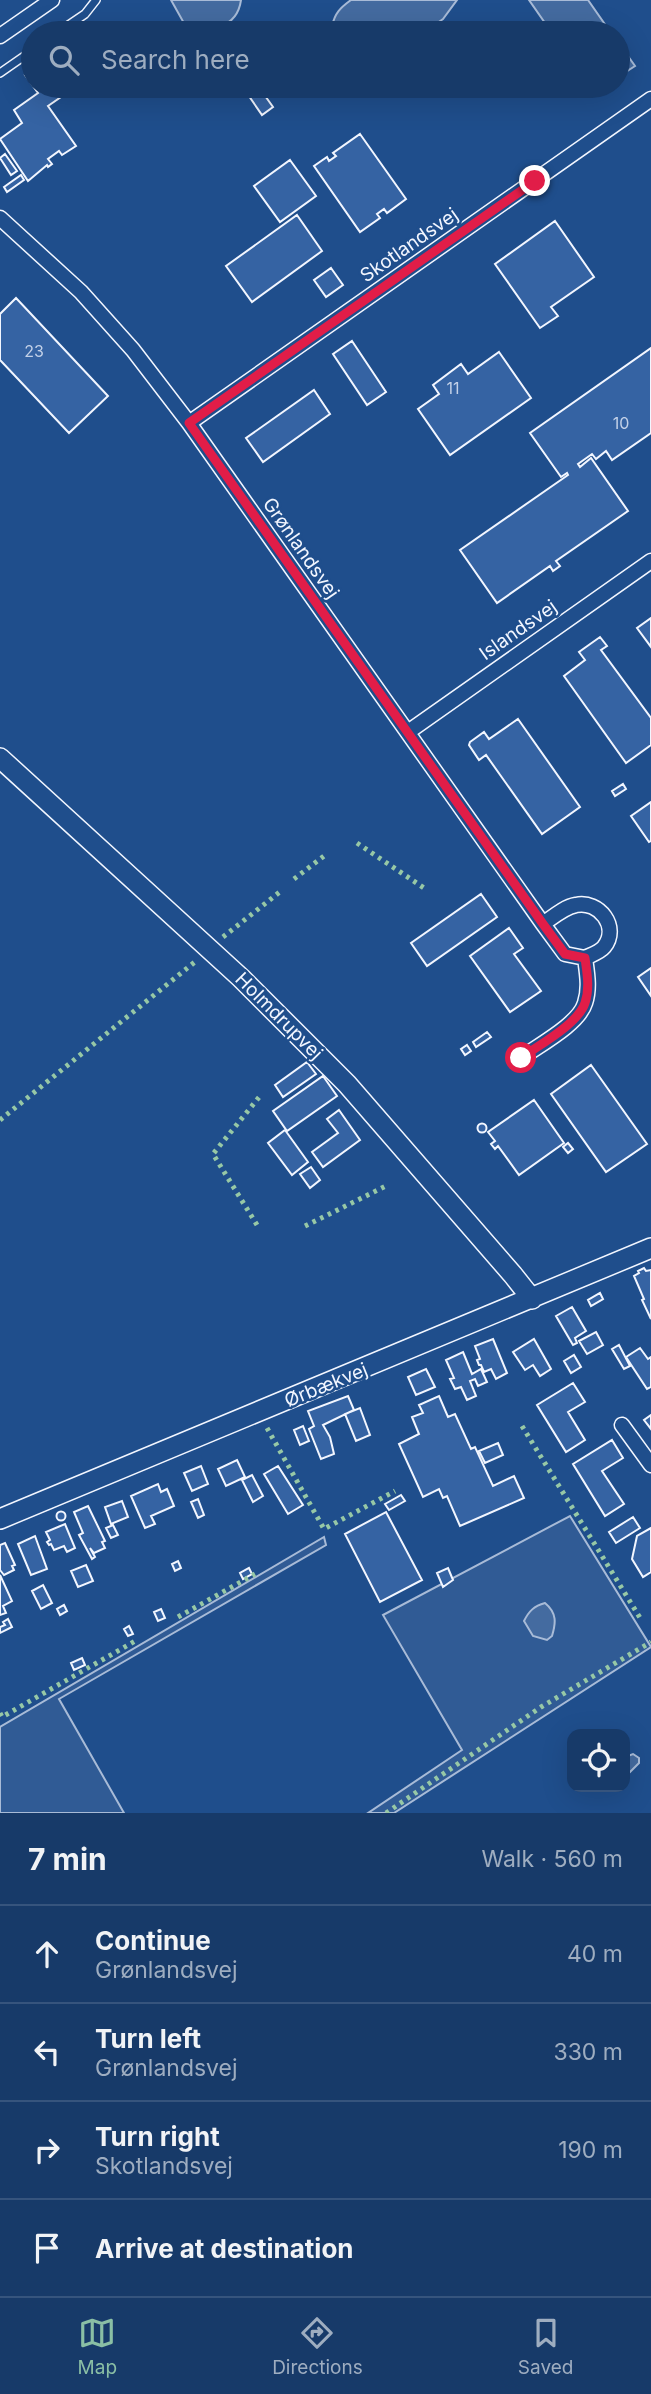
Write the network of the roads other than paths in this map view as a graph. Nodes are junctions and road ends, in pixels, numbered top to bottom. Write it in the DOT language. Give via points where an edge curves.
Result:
graph roads {
  1 [pos="52,0"];
  2 [pos="96,0"];
  3 [pos="21,21"];
  4 [pos="22,21"];
  5 [pos="75,21"];
  6 [pos="0,36"];
  7 [pos="21,58"];
  8 [pos="0,73"];
  9 [pos="651,99"];
  10 [pos="0,218"];
  11 [pos="189,423"];
  12 [pos="651,561"];
  13 [pos="408,732"];
  14 [pos="0,758"];
  15 [pos="543,924"];
  16 [pos="585,958"];
  17 [pos="521,1058"];
  18 [pos="651,1248"];
  19 [pos="532,1299"];
  20 [pos="622,1425"];
  21 [pos="651,1465"];
  22 [pos="0,1519"];
  1 -- 4 [label="street"];
  2 -- 5 [label="lane"];
  3 -- 6 [label="street"];
  7 -- 8 [label="lane"];
  9 -- 11 [label="street, Skotlandsvej"];
  10 -- 11 [label="street, Grønlandsvej" via="81,292"];
  11 -- 13 [label="street, Grønlandsvej"];
  12 -- 13 [label="street, Islandsvej"];
  13 -- 15 [label="street, Grønlandsvej"];
  14 -- 19 [label="street, Holmdrupvej" via="241,978 347,1084"];
  15 -- 16 [label="street, Grønlandsvej" via="565,954"];
  15 -- 16 [label="street" via="578,904 593,906 607,918 611,932 604,948"];
  16 -- 17 [label="street" via="588,989 584,1006 572,1022"];
  18 -- 19 [label="street, Ørbækvej"];
  19 -- 22 [label="street, Ørbækvej"];
  20 -- 21 [label="street"];
}
